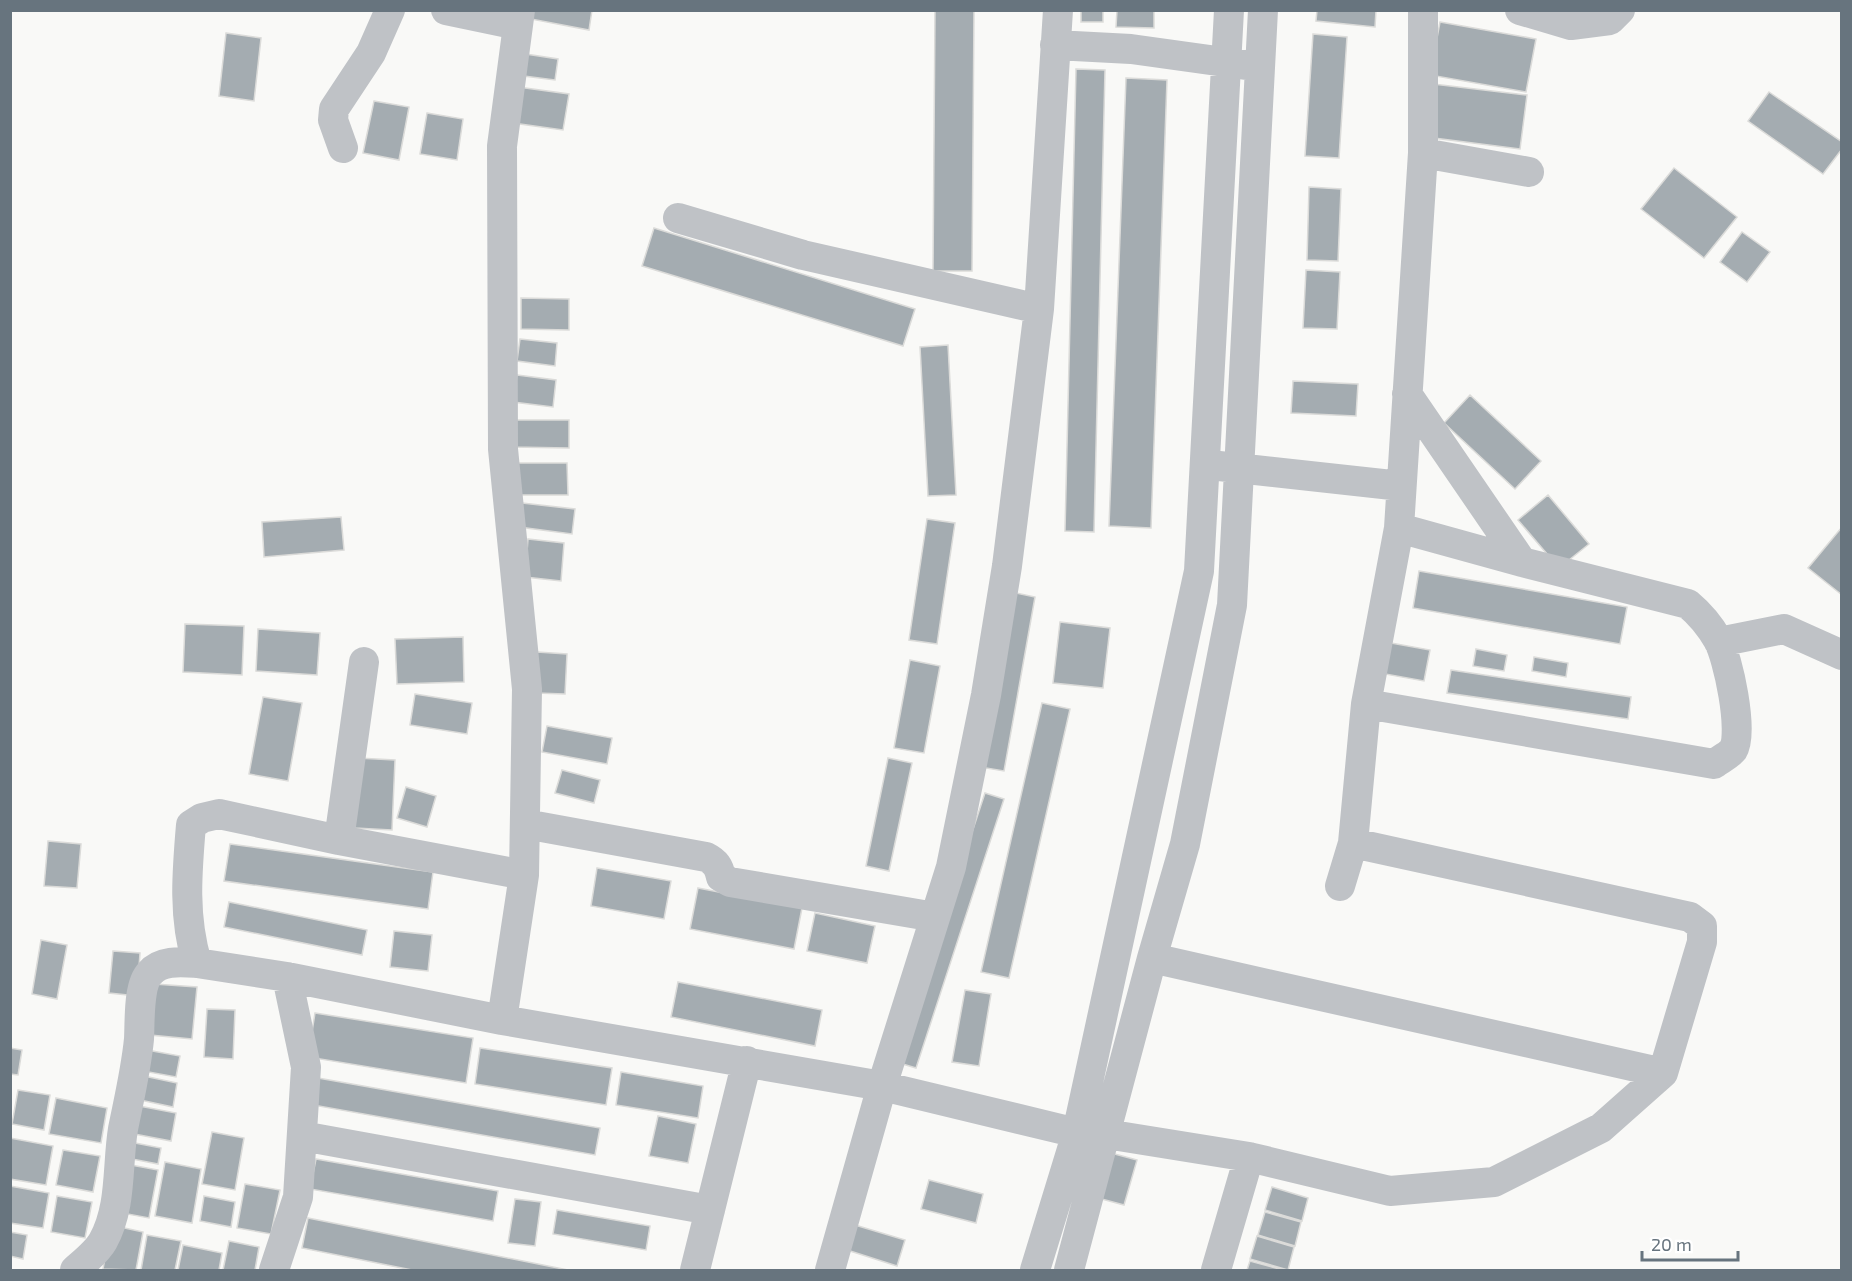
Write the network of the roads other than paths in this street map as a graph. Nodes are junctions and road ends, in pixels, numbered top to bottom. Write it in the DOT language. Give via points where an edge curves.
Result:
graph roads {
  1 [pos="390,10"];
  2 [pos="446,10"];
  3 [pos="1058,10"];
  4 [pos="1229,10"];
  5 [pos="1263,10"];
  6 [pos="1424,10"];
  7 [pos="1520,10"];
  8 [pos="1620,10"];
  9 [pos="519,18"];
  10 [pos="1055,45"];
  11 [pos="1227,63"];
  12 [pos="1260,66"];
  13 [pos="343,148"];
  14 [pos="1423,153"];
  15 [pos="1529,172"];
  16 [pos="678,218"];
  17 [pos="1039,309"];
  18 [pos="1407,394"];
  19 [pos="1205,464"];
  20 [pos="1239,470"];
  21 [pos="1401,486"];
  22 [pos="1399,528"];
  23 [pos="1522,562"];
  24 [pos="1193,606"];
  25 [pos="1229,616"];
  26 [pos="1719,642"];
  27 [pos="1842,656"];
  28 [pos="363,662"];
  29 [pos="1366,704"];
  30 [pos="525,824"];
  31 [pos="339,840"];
  32 [pos="1353,843"];
  33 [pos="524,875"];
  34 [pos="1340,886"];
  35 [pos="935,917"];
  36 [pos="1152,958"];
  37 [pos="197,963"];
  38 [pos="287,976"];
  39 [pos="502,1020"];
  40 [pos="747,1061"];
  41 [pos="1663,1073"];
  42 [pos="882,1086"];
  43 [pos="1077,1132"];
  44 [pos="1107,1134"];
  45 [pos="302,1136"];
  46 [pos="1249,1157"];
  47 [pos="710,1210"];
  48 [pos="75,1270"];
  49 [pos="274,1270"];
  50 [pos="695,1270"];
  51 [pos="830,1270"];
  52 [pos="1035,1270"];
  53 [pos="1069,1270"];
  54 [pos="1216,1270"];
  1 -- 13 [label="street" via="371,53 334,108 333,120"];
  2 -- 9 [label="street"];
  3 -- 10 [label="street"];
  4 -- 11 [label="street"];
  5 -- 12 [label="street"];
  6 -- 14 [label="street"];
  7 -- 8 [label="street" via="1571,25 1610,21"];
  9 -- 30 [label="street" via="502,146 503,438 527,688"];
  10 -- 11 [label="street" via="1131,49"];
  10 -- 17 [label="street"];
  11 -- 12 [label="street"];
  11 -- 19 [label="street"];
  12 -- 20 [label="street"];
  14 -- 15 [label="street"];
  14 -- 18 [label="street"];
  16 -- 17 [label="street" via="803,255"];
  17 -- 35 [label="street" via="1007,566 986,694 951,867"];
  18 -- 21 [label="street"];
  18 -- 23 [label="street"];
  19 -- 20 [label="street"];
  19 -- 24 [label="street" via="1199,571"];
  20 -- 21 [label="street"];
  20 -- 25 [label="street"];
  21 -- 22 [label="street"];
  22 -- 23 [label="street"];
  22 -- 29 [label="street"];
  23 -- 26 [label="street" via="1688,604"];
  24 -- 25 [label="street"];
  24 -- 43 [label="street"];
  25 -- 36 [label="street" via="1185,844"];
  26 -- 27 [label="street" via="1784,629"];
  26 -- 29 [label="street" via="1733,688 1737,731 1733,749 1714,764"];
  28 -- 31 [label="street"];
  29 -- 32 [label="street"];
  30 -- 33 [label="street"];
  30 -- 35 [label="street" via="706,857 719,867 721,877 730,882"];
  31 -- 33 [label="street"];
  31 -- 37 [label="street" via="219,814 191,825 186,881"];
  32 -- 34 [label="street"];
  32 -- 41 [label="street" via="1690,917 1702,926 1702,942"];
  33 -- 39 [label="street"];
  35 -- 42 [label="street"];
  36 -- 41 [label="street"];
  36 -- 44 [label="street"];
  37 -- 38 [label="street"];
  37 -- 48 [label="street" via="161,964 148,974 142,990 138,1050 111,1221 103,1242"];
  38 -- 39 [label="street"];
  38 -- 45 [label="street" via="306,1067"];
  39 -- 40 [label="street"];
  40 -- 42 [label="street"];
  40 -- 47 [label="street"];
  41 -- 46 [label="street" via="1601,1128 1494,1182 1390,1191"];
  42 -- 43 [label="street"];
  42 -- 51 [label="street"];
  43 -- 44 [label="street"];
  43 -- 52 [label="street"];
  44 -- 46 [label="street"];
  44 -- 53 [label="street"];
  45 -- 47 [label="street"];
  45 -- 49 [label="street" via="298,1197"];
  46 -- 54 [label="street"];
  47 -- 50 [label="street"];
}
